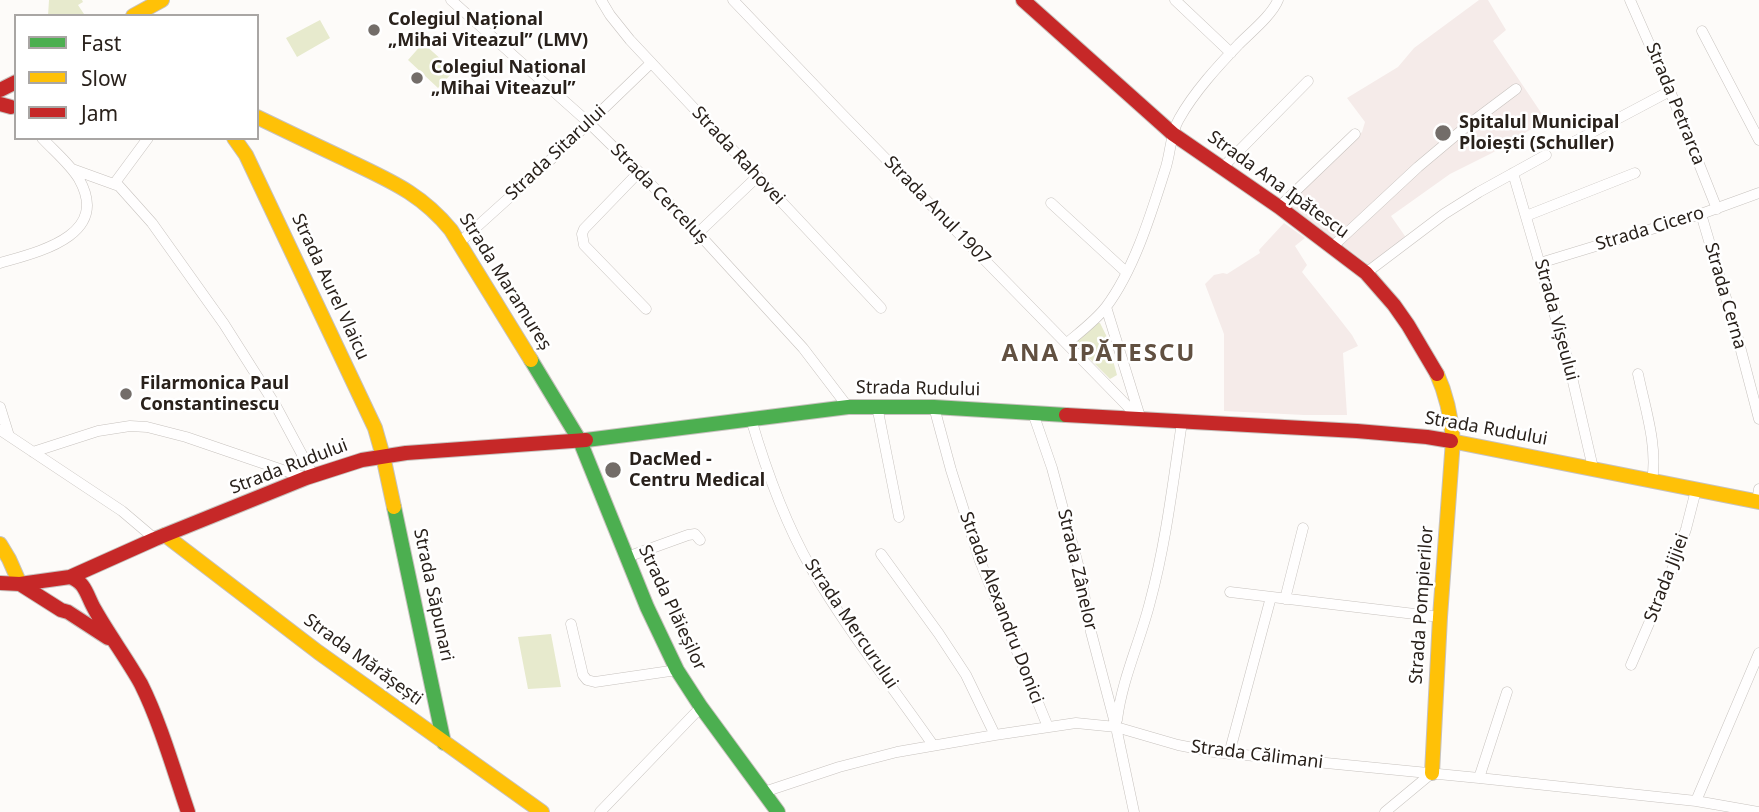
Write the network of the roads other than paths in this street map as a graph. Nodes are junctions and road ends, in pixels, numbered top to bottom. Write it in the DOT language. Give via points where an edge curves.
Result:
graph roads {
  1 [pos="162,0"];
  2 [pos="450,0"];
  3 [pos="601,0"];
  4 [pos="733,0"];
  5 [pos="1023,0"];
  6 [pos="1175,0"];
  7 [pos="1278,0"];
  8 [pos="1630,0"];
  9 [pos="138,14"];
  10 [pos="1702,31"];
  11 [pos="1231,53"];
  12 [pos="651,64"];
  13 [pos="1308,81"];
  14 [pos="7,86"];
  15 [pos="1516,89"];
  16 [pos="1670,91"];
  17 [pos="9,108"];
  18 [pos="260,120"];
  19 [pos="589,123"];
  20 [pos="1355,134"];
  21 [pos="1173,135"];
  22 [pos="44,140"];
  23 [pos="147,140"];
  24 [pos="1759,140"];
  25 [pos="240,142"];
  26 [pos="1570,144"];
  27 [pos="1546,155"];
  28 [pos="1223,167"];
  29 [pos="72,169"];
  30 [pos="639,172"];
  31 [pos="1513,173"];
  32 [pos="1635,173"];
  33 [pos="757,177"];
  34 [pos="114,184"];
  35 [pos="1759,193"];
  36 [pos="1051,202"];
  37 [pos="1279,207"];
  38 [pos="1717,209"];
  39 [pos="1700,214"];
  40 [pos="1526,216"];
  41 [pos="698,233"];
  42 [pos="460,242"];
  43 [pos="1332,247"];
  44 [pos="0,263"];
  45 [pos="1540,263"];
  46 [pos="1126,272"];
  47 [pos="1366,273"];
  48 [pos="1106,307"];
  49 [pos="881,308"];
  50 [pos="646,309"];
  51 [pos="1067,343"];
  52 [pos="1638,374"];
  53 [pos="877,406"];
  54 [pos="0,407"];
  55 [pos="848,407"];
  56 [pos="934,407"];
  57 [pos="1033,413"];
  58 [pos="751,419"];
  59 [pos="1759,419"];
  60 [pos="1141,421"];
  61 [pos="1182,422"];
  62 [pos="0,430"];
  63 [pos="10,436"];
  64 [pos="1453,440"];
  65 [pos="580,441"];
  66 [pos="33,452"];
  67 [pos="383,456"];
  68 [pos="1593,468"];
  69 [pos="310,477"];
  70 [pos="1651,481"];
  71 [pos="1696,489"];
  72 [pos="1758,497"];
  73 [pos="899,517"];
  74 [pos="1303,528"];
  75 [pos="160,537"];
  76 [pos="700,540"];
  77 [pos="0,544"];
  78 [pos="881,554"];
  79 [pos="627,557"];
  80 [pos="93,567"];
  81 [pos="67,578"];
  82 [pos="0,583"];
  83 [pos="20,583"];
  84 [pos="85,591"];
  85 [pos="1230,592"];
  86 [pos="1271,597"];
  87 [pos="1285,599"];
  88 [pos="63,609"];
  89 [pos="1440,617"];
  90 [pos="570,624"];
  91 [pos="115,643"];
  92 [pos="1759,653"];
  93 [pos="1631,665"];
  94 [pos="677,670"];
  95 [pos="1507,692"];
  96 [pos="701,707"];
  97 [pos="1048,727"];
  98 [pos="1116,727"];
  99 [pos="995,735"];
  100 [pos="444,743"];
  101 [pos="933,745"];
  102 [pos="1228,754"];
  103 [pos="1432,773"];
  104 [pos="1479,778"];
  105 [pos="764,792"];
  106 [pos="1696,801"];
  107 [pos="188,812"];
  108 [pos="542,812"];
  109 [pos="600,812"];
  110 [pos="778,812"];
  111 [pos="1133,812"];
  112 [pos="1385,812"];
  113 [pos="1759,812"];
  1 -- 9 [label="main road"];
  2 -- 19 [label="street, Strada Cerceluș"];
  3 -- 12 [label="street, Strada Rahovei"];
  4 -- 51 [label="street, Strada Anul 1907"];
  5 -- 21 [label="main road, Strada Ana Ipătescu"];
  6 -- 11 [label="street"];
  7 -- 11 [label="street"];
  8 -- 16 [label="street, Strada Petrarca"];
  10 -- 24 [label="street"];
  11 -- 21 [label="street" via="1189,104"];
  12 -- 19 [label="street, Strada Sitarului"];
  12 -- 33 [label="street, Strada Rahovei"];
  13 -- 28 [label="street"];
  14 -- 17 [label="street"];
  15 -- 43 [label="street" via="1458,133"];
  16 -- 26 [label="street"];
  16 -- 38 [label="street, Strada Petrarca"];
  18 -- 42 [label="main road, Strada Maramureș" via="417,196"];
  19 -- 30 [label="street, Strada Cerceluș"];
  19 -- 42 [label="street, Strada Sitarului"];
  20 -- 37 [label="street"];
  21 -- 28 [label="main road, Strada Ana Ipătescu"];
  21 -- 46 [label="street" via="1155,201"];
  22 -- 29 [label="street"];
  23 -- 34 [label="street"];
  25 -- 67 [label="main road, Strada Aurel Vlaicu" via="367,409"];
  27 -- 31 [label="street"];
  28 -- 37 [label="main road, Strada Ana Ipătescu"];
  29 -- 34 [label="street"];
  29 -- 44 [label="street" via="83,188 86,210 77,229 59,243"];
  30 -- 41 [label="street, Strada Cerceluș"];
  30 -- 50 [label="street" via="584,229 582,239"];
  31 -- 40 [label="street, Strada Vișeului"];
  31 -- 47 [label="street" via="1444,214"];
  32 -- 40 [label="street"];
  33 -- 41 [label="street"];
  33 -- 49 [label="street, Strada Rahovei"];
  34 -- 69 [label="street" via="152,223 224,324 276,406"];
  35 -- 38 [label="street, Strada Cicero"];
  36 -- 46 [label="street"];
  37 -- 43 [label="main road, Strada Ana Ipătescu"];
  38 -- 39 [label="street, Strada Cicero"];
  39 -- 45 [label="street, Strada Cicero"];
  39 -- 59 [label="street, Strada Cerna"];
  40 -- 45 [label="street, Strada Vișeului"];
  41 -- 55 [label="street, Strada Cerceluș" via="803,348"];
  42 -- 65 [label="main road, Strada Maramureș"];
  43 -- 47 [label="main road, Strada Ana Ipătescu"];
  45 -- 68 [label="street, Strada Vișeului"];
  46 -- 48 [label="street"];
  47 -- 64 [label="main road, Strada Ana Ipătescu" via="1394,305 1434,368 1450,411"];
  48 -- 51 [label="street"];
  48 -- 60 [label="street"];
  51 -- 60 [label="street, Strada Anul 1907"];
  52 -- 70 [label="street" via="1653,447"];
  53 -- 55 [label="main road, Strada Rudului"];
  53 -- 56 [label="main road, Strada Rudului"];
  53 -- 73 [label="street"];
  54 -- 63 [label="street"];
  55 -- 58 [label="main road, Strada Rudului"];
  56 -- 57 [label="main road, Strada Rudului"];
  56 -- 97 [label="street, Strada Alexandru Donici" via="980,561"];
  57 -- 60 [label="main road, Strada Rudului"];
  57 -- 98 [label="street, Strada Zânelor" via="1080,572"];
  58 -- 65 [label="main road, Strada Rudului"];
  58 -- 101 [label="street, Strada Mercurului" via="773,489 810,566"];
  60 -- 61 [label="main road, Strada Rudului"];
  61 -- 64 [label="main road, Strada Rudului"];
  61 -- 98 [label="street" via="1160,557"];
  62 -- 63 [label="street, Strada Mărășești"];
  63 -- 66 [label="street, Strada Mărășești"];
  64 -- 68 [label="main road, Strada Rudului"];
  64 -- 89 [label="main road, Strada Pompierilor"];
  65 -- 67 [label="main road, Strada Rudului"];
  65 -- 79 [label="main road, Strada Plăieșilor"];
  66 -- 69 [label="street" via="98,431 147,427"];
  66 -- 75 [label="street, Strada Mărășești"];
  67 -- 69 [label="main road, Strada Rudului"];
  67 -- 100 [label="main road, Strada Săpunari"];
  68 -- 70 [label="main road, Strada Rudului"];
  69 -- 75 [label="main road, Strada Rudului"];
  70 -- 71 [label="main road, Strada Rudului"];
  71 -- 72 [label="main road, Strada Rudului"];
  71 -- 93 [label="street, Strada Jijiei" via="1680,549"];
  74 -- 87 [label="street"];
  75 -- 80 [label="main road, Strada Rudului"];
  75 -- 100 [label="main road, Strada Mărășești"];
  76 -- 79 [label="street" via="695,534 688,535"];
  77 -- 83 [label="main road"];
  78 -- 99 [label="street" via="966,675"];
  79 -- 94 [label="main road, Strada Plăieșilor"];
  80 -- 81 [label="main road, Strada Rudului"];
  80 -- 84 [label="main road"];
  81 -- 83 [label="main road, Strada Rudului"];
  81 -- 84 [label="main road" via="77,579"];
  81 -- 88 [label="main road" via="53,590 53,601"];
  82 -- 83 [label="main road, Strada Rudului"];
  83 -- 88 [label="main road"];
  84 -- 88 [label="main road" via="81,607"];
  84 -- 91 [label="main road"];
  85 -- 86 [label="street"];
  86 -- 87 [label="street"];
  86 -- 102 [label="street"];
  87 -- 89 [label="street"];
  88 -- 91 [label="main road"];
  89 -- 103 [label="main road, Strada Pompierilor"];
  90 -- 94 [label="street" via="587,680"];
  91 -- 107 [label="main road" via="145,693"];
  92 -- 106 [label="street"];
  94 -- 96 [label="main road, Strada Plăieșilor"];
  95 -- 104 [label="street"];
  96 -- 105 [label="main road, Strada Plăieșilor"];
  96 -- 109 [label="street"];
  97 -- 98 [label="street, Strada Călimani" via="1076,723"];
  97 -- 99 [label="street, Strada Călimani"];
  98 -- 102 [label="street, Strada Călimani"];
  98 -- 111 [label="street, Strada Zânelor"];
  99 -- 101 [label="street, Strada Călimani"];
  100 -- 108 [label="main road, Strada Mărășești"];
  101 -- 105 [label="street, Strada Călimani" via="848,764"];
  102 -- 103 [label="street, Strada Călimani"];
  103 -- 104 [label="street, Strada Călimani"];
  103 -- 112 [label="street"];
  104 -- 106 [label="street, Strada Călimani"];
  105 -- 110 [label="main road, Strada Plăieșilor"];
  106 -- 113 [label="street, Strada Călimani"];
}
